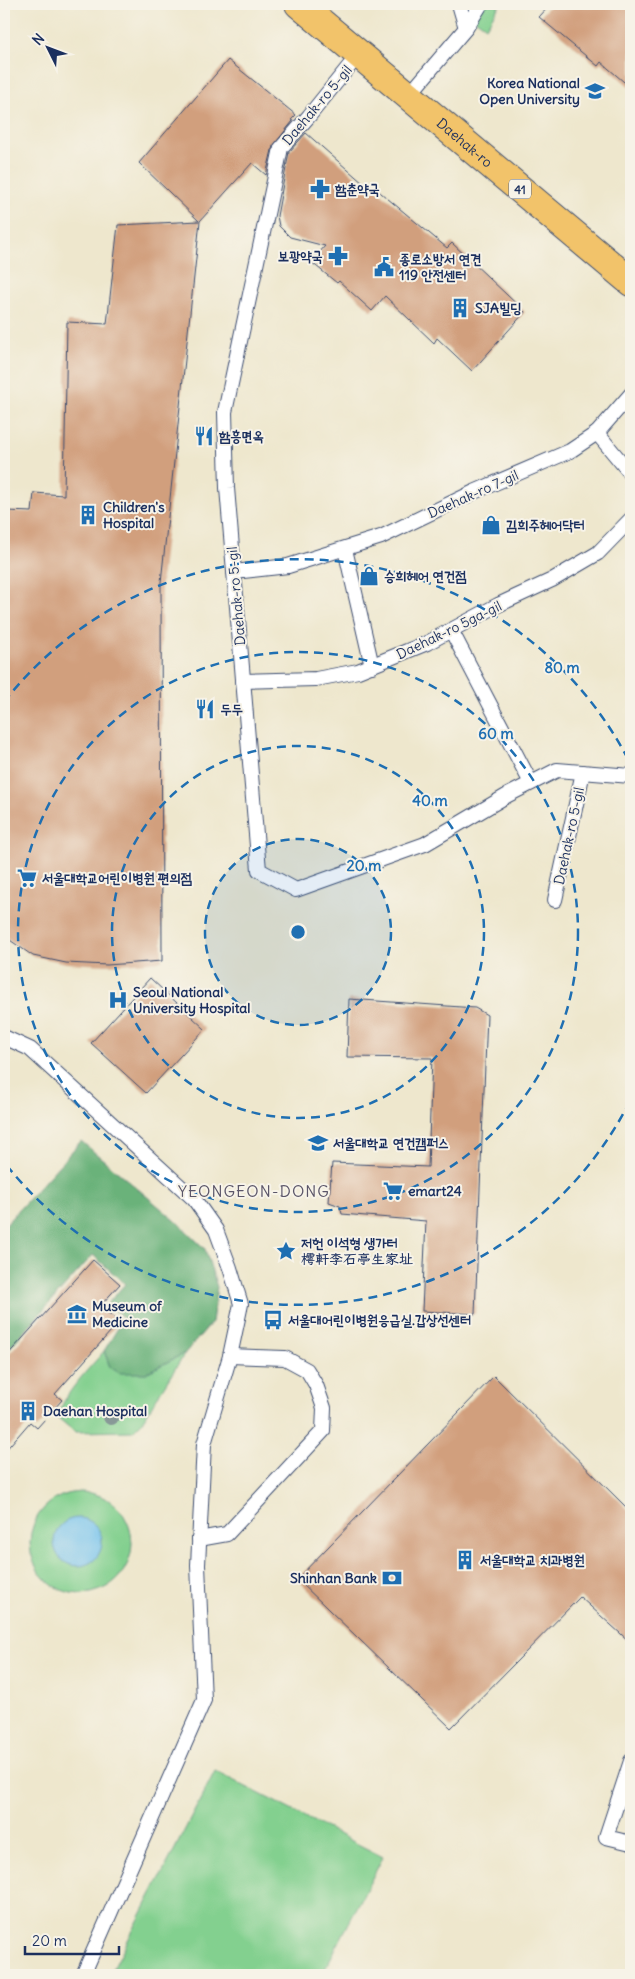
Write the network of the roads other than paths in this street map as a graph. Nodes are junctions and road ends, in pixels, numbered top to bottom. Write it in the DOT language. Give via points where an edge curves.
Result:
graph roads {
  1 [pos="299,4"];
  2 [pos="459,4"];
  3 [pos="481,4"];
  4 [pos="466,28"];
  5 [pos="360,54"];
  6 [pos="409,95"];
  7 [pos="631,282"];
  8 [pos="631,394"];
  9 [pos="597,433"];
  10 [pos="631,474"];
  11 [pos="631,519"];
  12 [pos="345,549"];
  13 [pos="234,572"];
  14 [pos="451,630"];
  15 [pos="372,666"];
  16 [pos="243,681"];
  17 [pos="583,772"];
  18 [pos="631,776"];
  19 [pos="531,783"];
  20 [pos="555,900"];
  21 [pos="4,1037"];
  22 [pos="230,1356"];
  23 [pos="199,1538"];
  24 [pos="631,1761"];
  25 [pos="631,1843"];
  26 [pos="83,1975"];
  1 -- 5 [label="main road, Daehak-ro / 41"];
  2 -- 4 [label="lane"];
  3 -- 4 [label="lane"];
  4 -- 6 [label="lane"];
  5 -- 6 [label="main road, Daehak-ro / 41"];
  5 -- 13 [label="lane, Daehak-ro 5-gil" via="280,148 225,412"];
  6 -- 7 [label="main road, Daehak-ro / 41"];
  8 -- 9 [label="lane, Daehak-ro 7-gil"];
  9 -- 10 [label="lane"];
  9 -- 12 [label="lane, Daehak-ro 7-gil" via="570,451 381,537"];
  11 -- 14 [label="lane, Daehak-ro 5ga-gil" via="598,553 552,580"];
  12 -- 13 [label="lane, Daehak-ro 7-gil" via="288,566"];
  12 -- 15 [label="lane"];
  13 -- 16 [label="lane, Daehak-ro 5-gil"];
  14 -- 15 [label="lane, Daehak-ro 5ga-gil"];
  14 -- 19 [label="lane"];
  15 -- 16 [label="lane, Daehak-ro 5ga-gil" via="316,678"];
  16 -- 19 [label="lane, Daehak-ro 5-gil" via="259,870 296,890 425,844"];
  17 -- 18 [label="lane, Daehak-ro 5-gil"];
  17 -- 19 [label="lane, Daehak-ro 5-gil" via="556,770"];
  17 -- 20 [label="lane, Daehak-ro 5-gil"];
  21 -- 22 [label="lane" via="30,1049 194,1199 216,1230 241,1304"];
  22 -- 23 [label="lane" via="204,1444"];
  22 -- 23 [label="lane" via="285,1358 307,1370 324,1408 323,1431 227,1534"];
  23 -- 26 [label="lane" via="204,1700"];
  24 -- 25 [label="lane" via="606,1837"];
}
